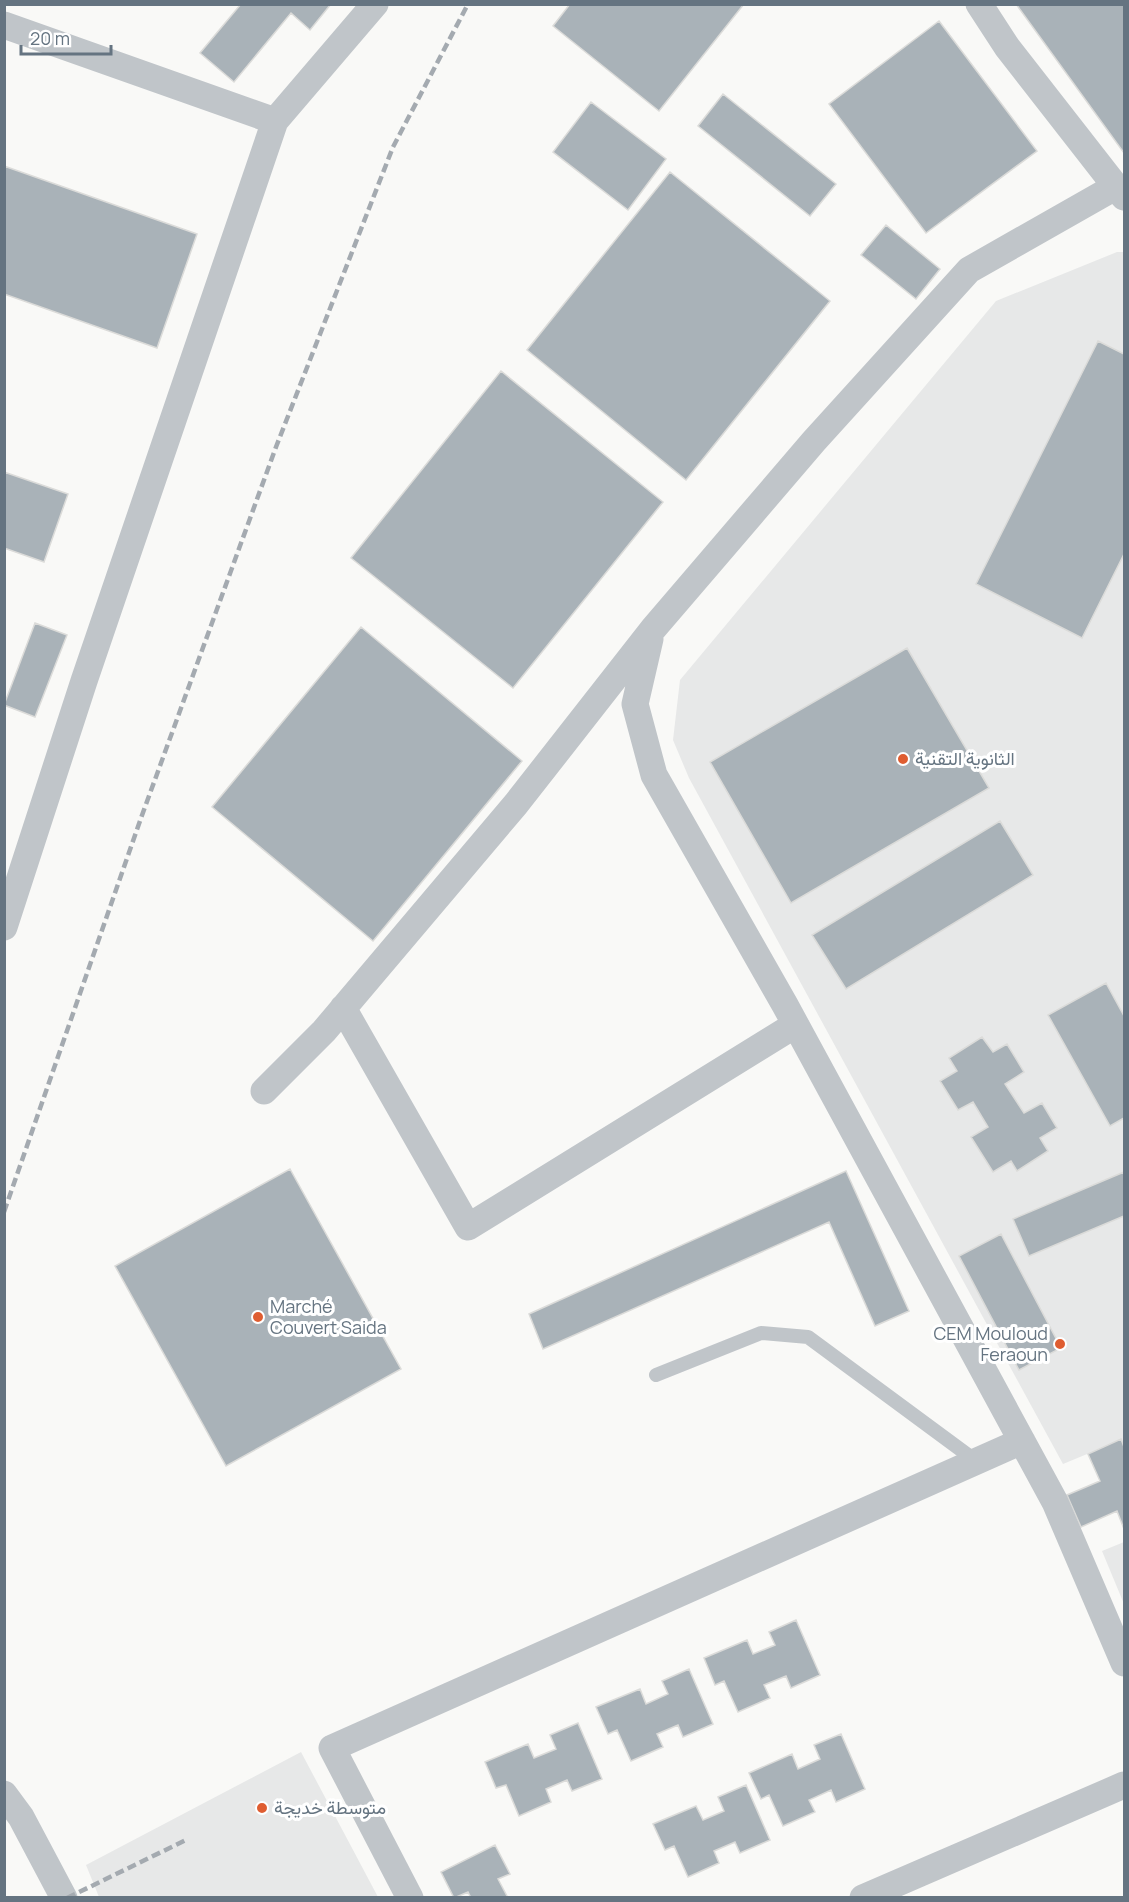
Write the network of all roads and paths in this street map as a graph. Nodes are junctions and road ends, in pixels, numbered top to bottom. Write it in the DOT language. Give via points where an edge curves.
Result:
graph roads {
  1 [pos="375,4"];
  2 [pos="979,4"];
  3 [pos="4,26"];
  4 [pos="275,121"];
  5 [pos="1120,192"];
  6 [pos="653,629"];
  7 [pos="4,927"];
  8 [pos="343,1008"];
  9 [pos="795,1025"];
  10 [pos="264,1091"];
  11 [pos="656,1375"];
  12 [pos="1022,1441"];
  13 [pos="976,1461"];
  14 [pos="1125,1664"];
  15 [pos="1125,1785"];
  16 [pos="4,1794"];
  17 [pos="64,1898"];
  18 [pos="410,1898"];
  19 [pos="863,1898"];
  1 -- 4 [label="street"];
  2 -- 5 [label="street"];
  3 -- 4 [label="street"];
  4 -- 7 [label="street"];
  5 -- 6 [label="street" via="969,270 814,441"];
  6 -- 8 [label="street" via="516,804"];
  6 -- 9 [label="street" via="635,704 654,775"];
  8 -- 9 [label="street" via="468,1227"];
  8 -- 10 [label="street"];
  9 -- 12 [label="street"];
  11 -- 13 [label="lane" via="761,1333 808,1337"];
  12 -- 13 [label="street"];
  12 -- 14 [label="street" via="1055,1502"];
  13 -- 18 [label="street" via="332,1748"];
  15 -- 19 [label="street"];
  16 -- 17 [label="street" via="21,1817"];
}
